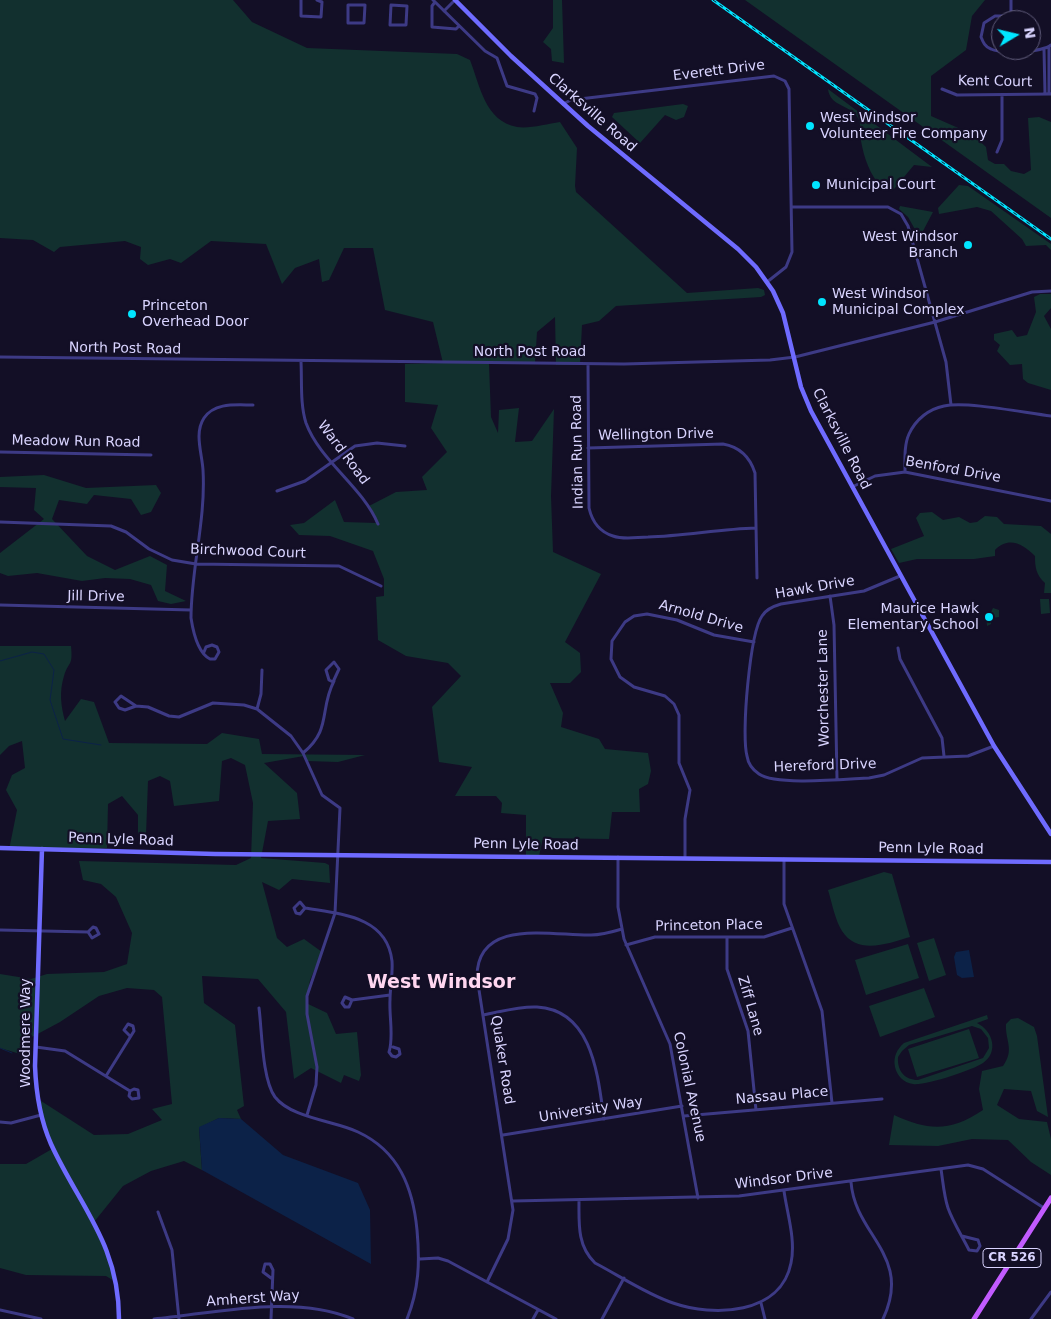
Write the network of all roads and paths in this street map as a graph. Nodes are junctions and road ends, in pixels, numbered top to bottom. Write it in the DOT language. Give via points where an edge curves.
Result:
graph roads {
  1 [pos="301,0"];
  2 [pos="317,0"];
  3 [pos="348,0"];
  4 [pos="391,0"];
  5 [pos="455,0"];
  6 [pos="434,1"];
  7 [pos="348,5"];
  8 [pos="391,5"];
  9 [pos="444,11"];
  10 [pos="991,18"];
  11 [pos="459,26"];
  12 [pos="1050,46"];
  13 [pos="991,49"];
  14 [pos="1044,50"];
  15 [pos="942,89"];
  16 [pos="1048,94"];
  17 [pos="1002,95"];
  18 [pos="563,104"];
  19 [pos="534,111"];
  20 [pos="998,152"];
  21 [pos="792,208"];
  22 [pos="767,282"];
  23 [pos="1051,291"];
  24 [pos="935,322"];
  25 [pos="795,357"];
  26 [pos="0,358"];
  27 [pos="301,362"];
  28 [pos="588,364"];
  29 [pos="253,405"];
  30 [pos="951,405"];
  31 [pos="1051,415"];
  32 [pos="405,446"];
  33 [pos="588,448"];
  34 [pos="0,452"];
  35 [pos="151,455"];
  36 [pos="332,461"];
  37 [pos="905,472"];
  38 [pos="852,487"];
  39 [pos="277,491"];
  40 [pos="1051,501"];
  41 [pos="0,522"];
  42 [pos="378,524"];
  43 [pos="756,528"];
  44 [pos="196,564"];
  45 [pos="900,576"];
  46 [pos="757,578"];
  47 [pos="381,586"];
  48 [pos="830,596"];
  49 [pos="0,605"];
  50 [pos="191,610"];
  51 [pos="754,642"];
  52 [pos="898,648"];
  53 [pos="204,652"];
  54 [pos="262,670"];
  55 [pos="334,681"];
  56 [pos="136,706"];
  57 [pos="256,709"];
  58 [pos="994,746"];
  59 [pos="303,753"];
  60 [pos="944,756"];
  61 [pos="837,779"];
  62 [pos="1051,834"];
  63 [pos="0,848"];
  64 [pos="42,849"];
  65 [pos="337,854"];
  66 [pos="618,857"];
  67 [pos="685,857"];
  68 [pos="784,858"];
  69 [pos="1051,862"];
  70 [pos="305,908"];
  71 [pos="335,913"];
  72 [pos="792,928"];
  73 [pos="622,929"];
  74 [pos="0,930"];
  75 [pos="38,931"];
  76 [pos="88,932"];
  77 [pos="727,937"];
  78 [pos="626,945"];
  79 [pos="390,996"];
  80 [pos="352,1000"];
  81 [pos="259,1008"];
  82 [pos="483,1015"];
  83 [pos="130,1036"];
  84 [pos="35,1047"];
  85 [pos="393,1047"];
  86 [pos="106,1076"];
  87 [pos="130,1091"];
  88 [pos="882,1099"];
  89 [pos="832,1103"];
  90 [pos="682,1106"];
  91 [pos="756,1110"];
  92 [pos="41,1115"];
  93 [pos="307,1115"];
  94 [pos="684,1116"];
  95 [pos="604,1119"];
  96 [pos="0,1122"];
  97 [pos="503,1135"];
  98 [pos="941,1169"];
  99 [pos="851,1182"];
  100 [pos="784,1191"];
  101 [pos="698,1198"];
  102 [pos="1051,1198"];
  103 [pos="579,1200"];
  104 [pos="513,1201"];
  105 [pos="1044,1208"];
  106 [pos="158,1212"];
  107 [pos="962,1236"];
  108 [pos="420,1259"];
  109 [pos="271,1278"];
  110 [pos="624,1278"];
  111 [pos="487,1282"];
  112 [pos="1051,1292"];
  113 [pos="761,1303"];
  114 [pos="271,1307"];
  115 [pos="0,1310"];
  116 [pos="538,1310"];
  117 [pos="179,1318"];
  118 [pos="41,1319"];
  119 [pos="120,1319"];
  120 [pos="154,1319"];
  121 [pos="271,1319"];
  122 [pos="353,1319"];
  123 [pos="407,1319"];
  124 [pos="534,1319"];
  125 [pos="556,1319"];
  126 [pos="602,1319"];
  127 [pos="765,1319"];
  128 [pos="883,1319"];
  129 [pos="974,1319"];
  130 [pos="1031,1319"];
  1 -- 2 [label="street" via="300,16 321,16 322,2"];
  3 -- 7 [label="street"];
  4 -- 8 [label="street"];
  5 -- 9 [label="street"];
  5 -- 18 [label="street, Clarksville Road"];
  6 -- 9 [label="street"];
  6 -- 11 [label="street" via="432,27"];
  7 -- 7 [label="street" via="365,5 364,24 348,23"];
  8 -- 8 [label="street" via="407,6 406,25 390,25"];
  9 -- 11 [label="street"];
  10 -- 13 [label="street" via="982,26 981,35"];
  11 -- 19 [label="street" via="497,58 507,86 535,94"];
  12 -- 14 [label="street"];
  12 -- 16 [label="street"];
  14 -- 16 [label="street"];
  15 -- 17 [label="street, Kent Court" via="956,95"];
  16 -- 17 [label="street, Kent Court"];
  17 -- 20 [label="street" via="1002,140"];
  18 -- 21 [label="street, Everett Drive" via="571,100 780,77 787,82 789,89"];
  18 -- 22 [label="street, Clarksville Road" via="738,249"];
  21 -- 22 [label="street, Everett Drive" via="790,260"];
  21 -- 24 [label="street" via="886,207 899,212 908,226"];
  22 -- 25 [label="street, Clarksville Road" via="783,313"];
  23 -- 24 [label="street, North Post Road" via="1032,292"];
  24 -- 25 [label="street, North Post Road"];
  24 -- 30 [label="street" via="949,374"];
  25 -- 28 [label="street, North Post Road"];
  25 -- 38 [label="street, Clarksville Road" via="806,400"];
  26 -- 27 [label="street, North Post Road"];
  27 -- 28 [label="street, North Post Road"];
  27 -- 36 [label="street, Ward Road" via="306,423"];
  28 -- 33 [label="street, Indian Run Road"];
  29 -- 44 [label="street" via="216,408 201,424 203,484"];
  30 -- 31 [label="street"];
  30 -- 37 [label="street" via="932,410 912,428 906,448"];
  32 -- 36 [label="street" via="362,444"];
  33 -- 43 [label="street, Wellington Drive" via="723,444 734,447 748,457 755,473"];
  33 -- 43 [label="street, Indian Run Road" via="590,514 595,524 608,534 625,538 680,536"];
  34 -- 35 [label="street, Meadow Run Road"];
  36 -- 39 [label="street" via="305,481"];
  36 -- 42 [label="street, Ward Road" via="366,502"];
  37 -- 38 [label="street, Benford Drive" via="875,476"];
  37 -- 40 [label="street, Benford Drive"];
  38 -- 45 [label="street, Clarksville Road"];
  41 -- 44 [label="street, Birchwood Court" via="111,526 126,532 158,554"];
  43 -- 46 [label="street, Wellington Drive"];
  44 -- 47 [label="street, Birchwood Court" via="339,566"];
  44 -- 50 [label="street"];
  45 -- 48 [label="street, Hawk Drive" via="873,588"];
  45 -- 58 [label="street, Clarksville Road"];
  48 -- 51 [label="street, Hawk Drive" via="769,608 759,620"];
  48 -- 61 [label="street, Worchester Lane" via="834,625"];
  49 -- 50 [label="street, Jill Drive"];
  50 -- 53 [label="street" via="195,635"];
  51 -- 61 [label="street, Hereford Drive" via="745,713 745,741 750,764 757,773 772,780"];
  51 -- 67 [label="street, Arnold Drive" via="714,635 677,620 646,614 625,622 612,641 611,659 620,677 634,687 665,696 679,715 679,762 690,790 685,819"];
  52 -- 60 [label="street" via="900,659 942,738"];
  53 -- 53 [label="street" via="213,660 219,652 212,644"];
  54 -- 57 [label="street" via="262,694"];
  55 -- 55 [label="street" via="339,669 334,662 326,670 330,680"];
  55 -- 59 [label="street" via="327,700 323,729 313,745"];
  56 -- 56 [label="street" via="125,710 116,705 116,700 121,696"];
  56 -- 57 [label="street" via="174,717 213,703"];
  57 -- 59 [label="street" via="284,728"];
  58 -- 60 [label="street, Hereford Drive" via="974,755"];
  58 -- 62 [label="street, Clarksville Road"];
  59 -- 65 [label="street" via="322,795 340,808"];
  60 -- 61 [label="street, Hereford Drive" via="913,760 877,777"];
  63 -- 64 [label="street, Penn Lyle Road"];
  64 -- 65 [label="street, Penn Lyle Road"];
  64 -- 75 [label="street, Woodmere Way"];
  65 -- 66 [label="street, Penn Lyle Road"];
  65 -- 71 [label="street"];
  66 -- 67 [label="street, Penn Lyle Road"];
  66 -- 73 [label="street, Colonial Avenue" via="617,895"];
  67 -- 68 [label="street, Penn Lyle Road"];
  68 -- 69 [label="street, Penn Lyle Road"];
  68 -- 72 [label="street" via="784,904"];
  70 -- 71 [label="street"];
  71 -- 79 [label="street" via="367,922 385,941 392,960"];
  71 -- 93 [label="street" via="307,996 307,1014 317,1067 316,1086"];
  72 -- 77 [label="street, Princeton Place" via="764,937"];
  72 -- 89 [label="street" via="822,1012"];
  73 -- 78 [label="street, Colonial Avenue"];
  73 -- 82 [label="street, Quaker Road" via="597,935 513,934 495,940 482,953 478,965"];
  74 -- 75 [label="street"];
  75 -- 76 [label="street"];
  75 -- 84 [label="street, Woodmere Way"];
  77 -- 78 [label="street, Princeton Place" via="655,937"];
  77 -- 91 [label="street, Ziff Lane" via="727,969 748,1031"];
  78 -- 90 [label="street, Colonial Avenue" via="666,1032"];
  79 -- 80 [label="street"];
  79 -- 85 [label="street"];
  81 -- 93 [label="street" via="272,1091 284,1106"];
  82 -- 95 [label="street" via="537,1007 552,1010 570,1022 592,1053"];
  82 -- 97 [label="street, Quaker Road"];
  83 -- 86 [label="street"];
  84 -- 86 [label="street" via="65,1051"];
  84 -- 92 [label="street, Woodmere Way" via="35,1081"];
  86 -- 87 [label="street"];
  88 -- 89 [label="street, Nassau Place"];
  89 -- 91 [label="street, Nassau Place"];
  90 -- 94 [label="street, Colonial Avenue"];
  90 -- 95 [label="street, University Way"];
  91 -- 94 [label="street, Nassau Place"];
  92 -- 96 [label="street" via="11,1123"];
  92 -- 119 [label="street, Woodmere Way" via="57,1155 107,1247 117,1283"];
  93 -- 108 [label="street" via="365,1135 394,1159 411,1192"];
  94 -- 101 [label="street, Colonial Avenue"];
  95 -- 97 [label="street, University Way"];
  97 -- 104 [label="street, Quaker Road"];
  98 -- 99 [label="street, Windsor Drive"];
  98 -- 105 [label="street, Windsor Drive" via="968,1165 978,1167"];
  98 -- 107 [label="street" via="946,1202"];
  99 -- 100 [label="street, Windsor Drive"];
  99 -- 128 [label="street" via="858,1208 884,1251 889,1266 890,1297"];
  100 -- 101 [label="street, Windsor Drive"];
  100 -- 113 [label="street" via="791,1263 780,1288"];
  101 -- 103 [label="street, Windsor Drive"];
  102 -- 105 [label="main road, CR 526"];
  103 -- 104 [label="street, Windsor Drive"];
  103 -- 110 [label="street" via="580,1236 586,1254"];
  104 -- 111 [label="street, Quaker Road" via="513,1220 508,1238"];
  105 -- 129 [label="main road, CR 526"];
  106 -- 117 [label="street" via="172,1250"];
  107 -- 107 [label="street" via="972,1252 979,1248 978,1240"];
  108 -- 111 [label="street" via="448,1261"];
  108 -- 123 [label="street" via="415,1295"];
  109 -- 109 [label="street" via="263,1272 265,1264 272,1266"];
  109 -- 114 [label="street"];
  110 -- 113 [label="street" via="664,1300 692,1308 740,1308"];
  110 -- 126 [label="street"];
  111 -- 116 [label="street"];
  112 -- 130 [label="street"];
  113 -- 127 [label="street"];
  114 -- 117 [label="street, Amherst Way"];
  114 -- 121 [label="street"];
  114 -- 122 [label="street, Amherst Way" via="319,1308"];
  115 -- 118 [label="street"];
  116 -- 124 [label="street"];
  116 -- 125 [label="street"];
  117 -- 120 [label="street, Amherst Way"];
}
